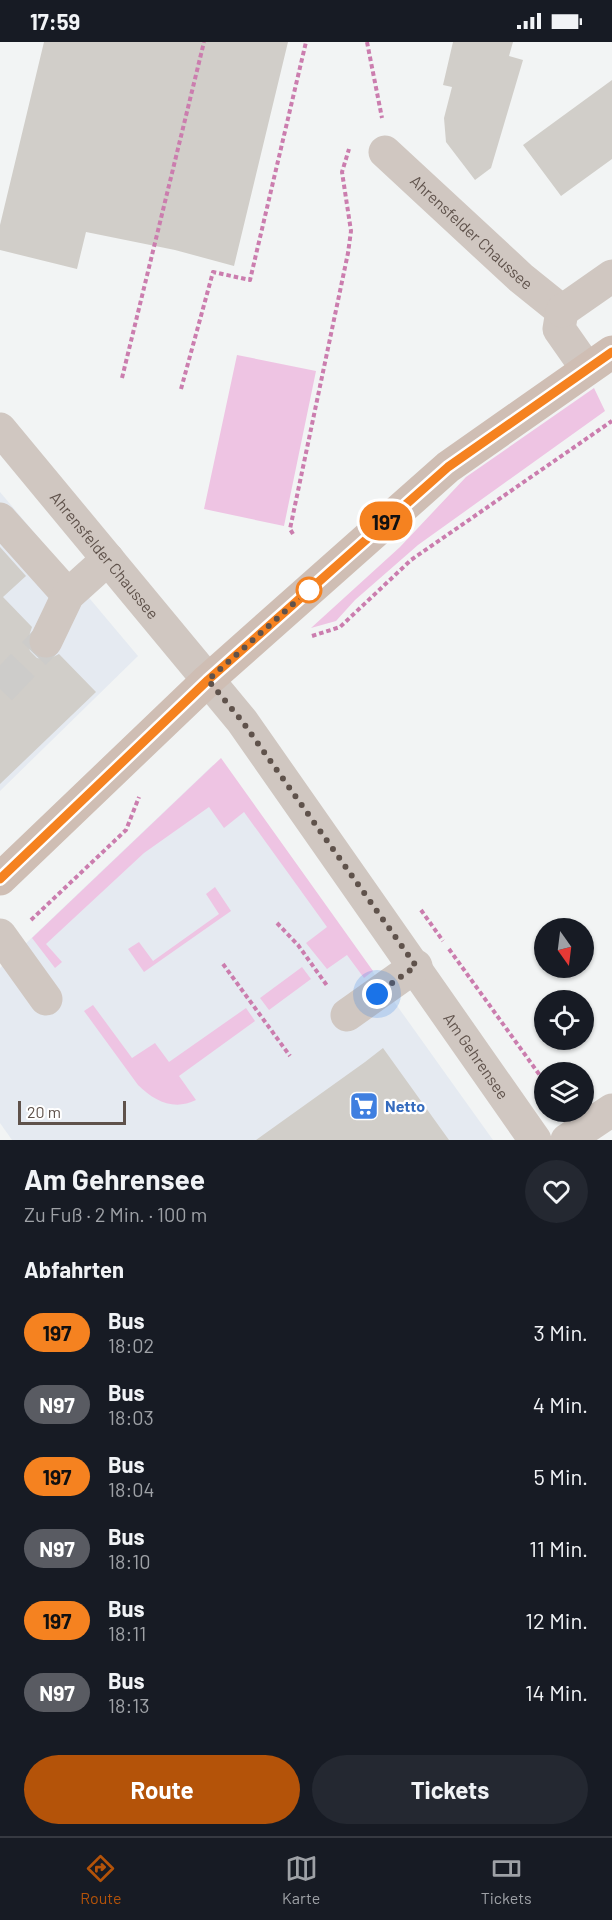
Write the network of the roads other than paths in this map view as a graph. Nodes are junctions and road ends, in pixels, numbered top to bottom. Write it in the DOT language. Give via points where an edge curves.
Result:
graph roads {
  1 [pos="384,139"];
  2 [pos="612,276"];
  3 [pos="562,311"];
  4 [pos="599,361"];
  5 [pos="0,429"];
  6 [pos="0,519"];
  7 [pos="108,559"];
  8 [pos="68,595"];
  9 [pos="46,641"];
  10 [pos="208,680"];
  11 [pos="0,879"];
  12 [pos="3,939"];
  13 [pos="416,966"];
  14 [pos="46,999"];
  15 [pos="347,1015"];
  16 [pos="612,1110"];
  17 [pos="535,1140"];
  18 [pos="567,1140"];
  1 -- 3 [label="street, Ahrensfelder Chaussee" via="521,279"];
  2 -- 3 [label="street"];
  3 -- 4 [label="street" via="559,329"];
  4 -- 10 [label="main road" via="448,467"];
  5 -- 7 [label="street, Ahrensfelder Chaussee"];
  6 -- 8 [label="street"];
  7 -- 8 [label="street"];
  7 -- 10 [label="street, Ahrensfelder Chaussee"];
  8 -- 9 [label="street"];
  10 -- 11 [label="main road"];
  10 -- 13 [label="street, Am Gehrensee" via="242,721"];
  12 -- 14 [label="street"];
  13 -- 15 [label="street"];
  13 -- 17 [label="street, Am Gehrensee"];
  16 -- 18 [label="street"];
}
